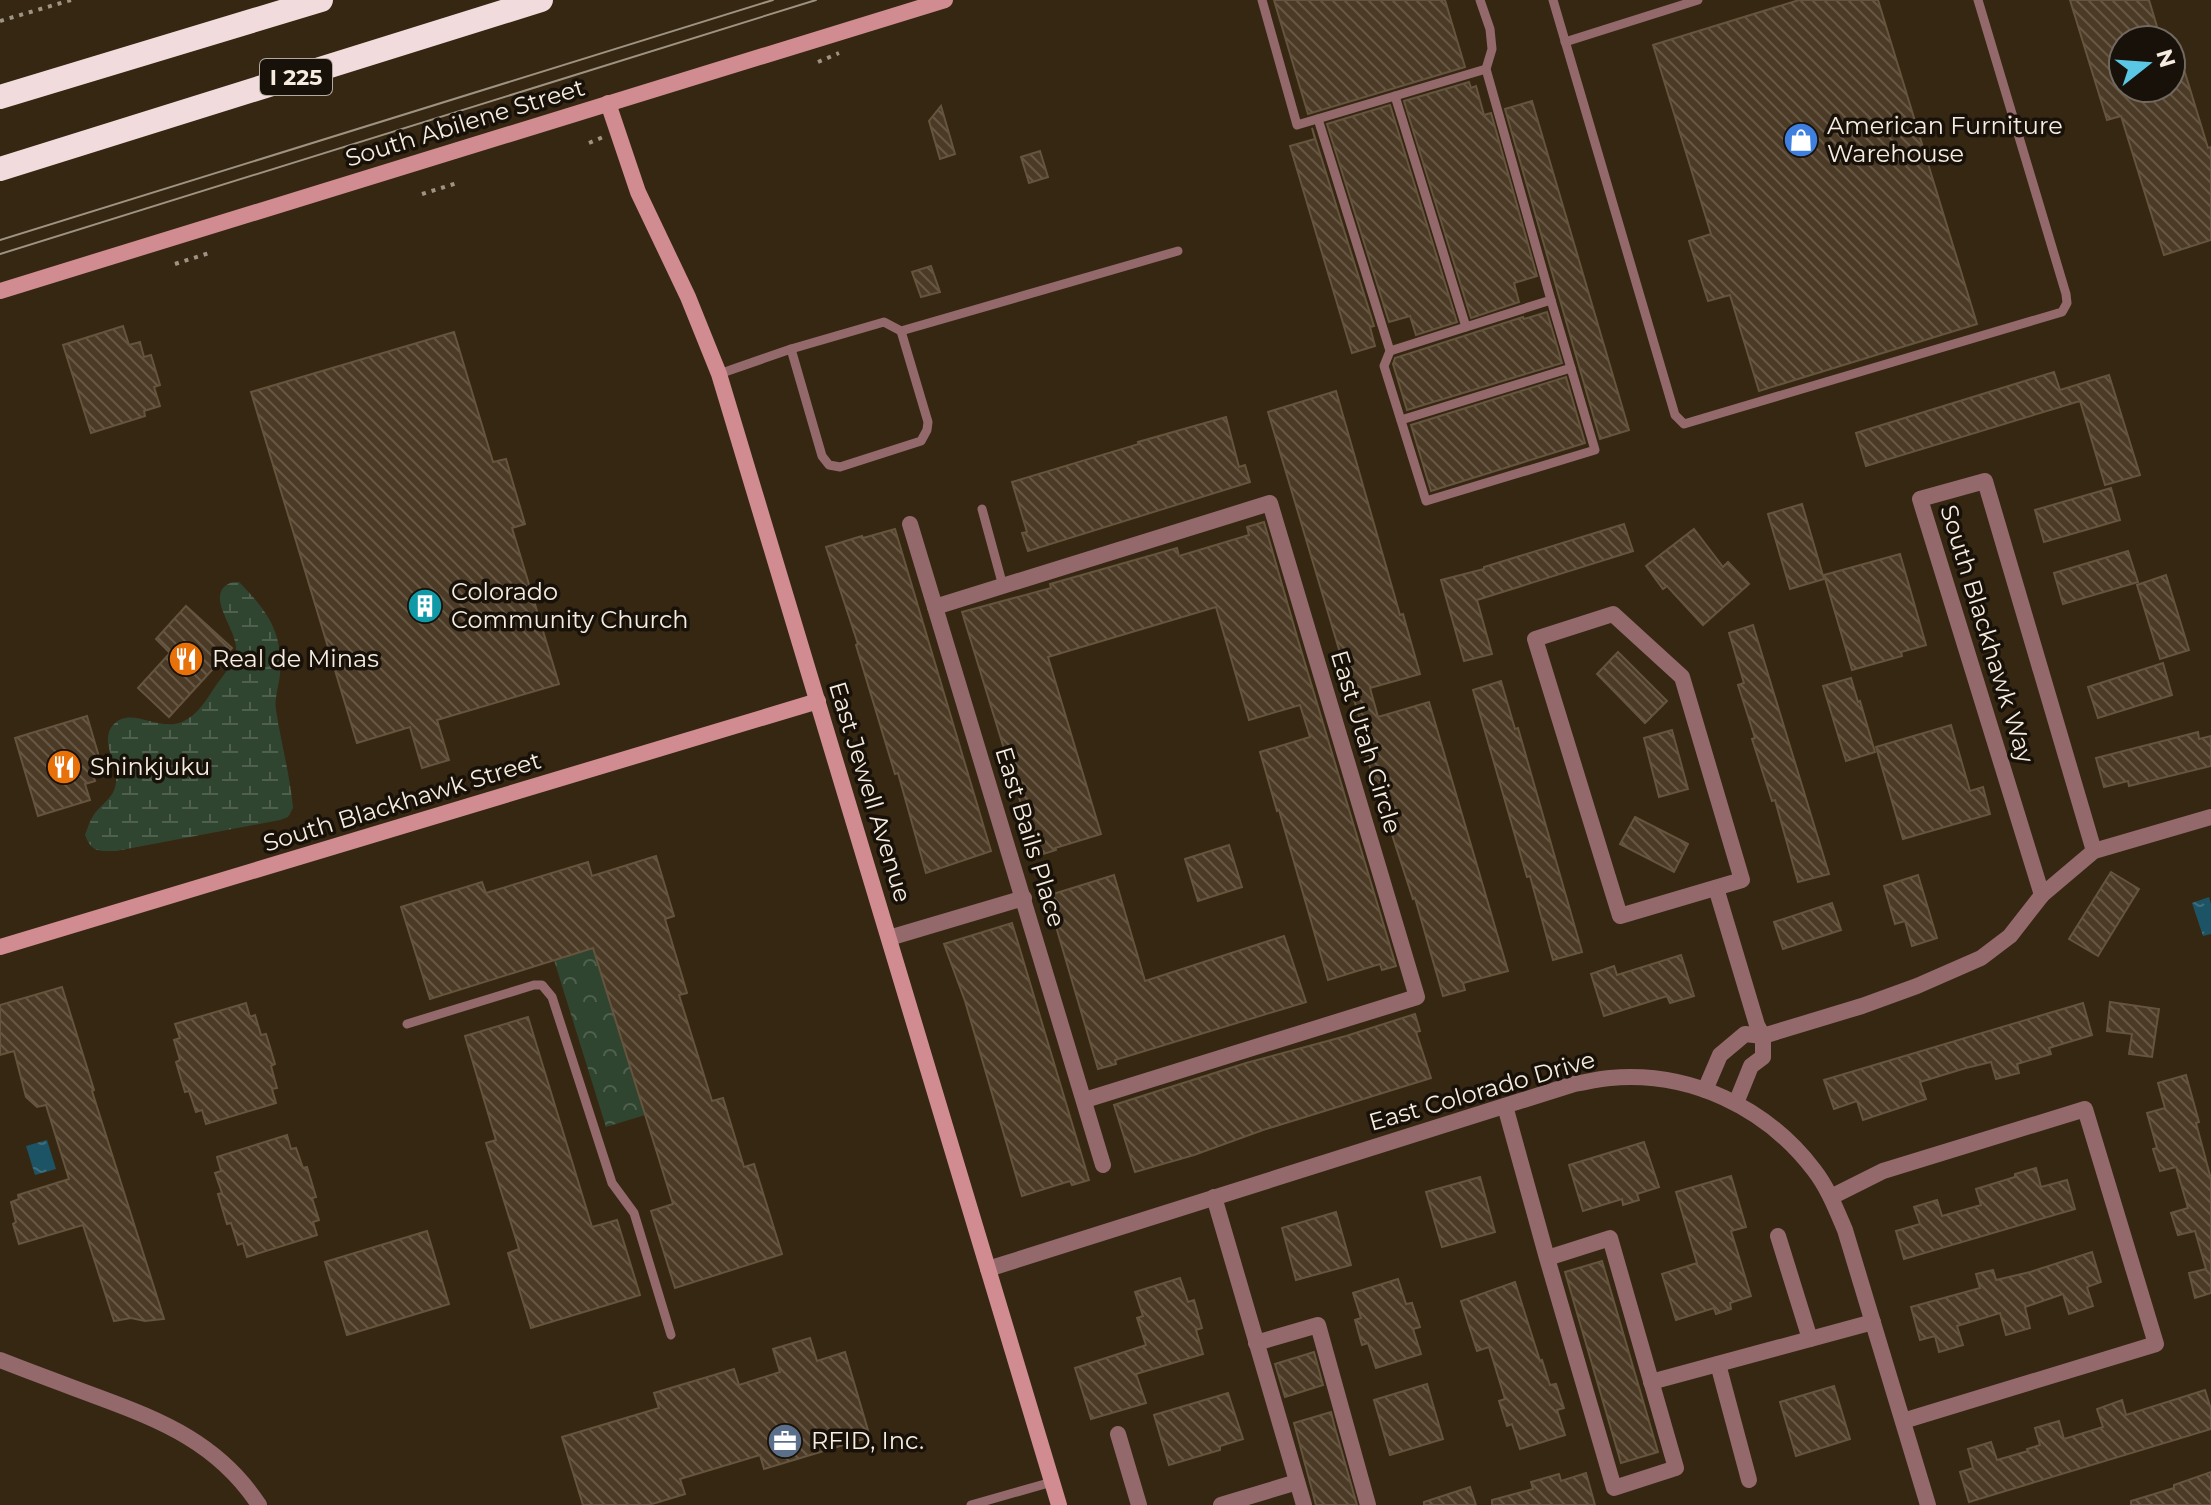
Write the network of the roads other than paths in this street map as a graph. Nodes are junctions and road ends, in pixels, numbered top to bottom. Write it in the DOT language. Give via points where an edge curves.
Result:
graph roads {
  1 [pos="321,0"];
  2 [pos="541,0"];
  3 [pos="945,0"];
  4 [pos="1262,0"];
  5 [pos="1480,0"];
  6 [pos="1553,0"];
  7 [pos="1698,0"];
  8 [pos="1978,0"];
  9 [pos="1565,42"];
  10 [pos="1486,69"];
  11 [pos="1395,96"];
  12 [pos="0,97"];
  13 [pos="608,103"];
  14 [pos="1318,119"];
  15 [pos="0,171"];
  16 [pos="1178,251"];
  17 [pos="0,291"];
  18 [pos="1551,300"];
  19 [pos="1466,327"];
  20 [pos="901,331"];
  21 [pos="791,349"];
  22 [pos="1390,351"];
  23 [pos="1571,368"];
  24 [pos="719,374"];
  25 [pos="1401,420"];
  26 [pos="982,509"];
  27 [pos="910,524"];
  28 [pos="1003,586"];
  29 [pos="935,607"];
  30 [pos="818,701"];
  31 [pos="2211,817"];
  32 [pos="2094,851"];
  33 [pos="1716,888"];
  34 [pos="2042,895"];
  35 [pos="1024,898"];
  36 [pos="889,938"];
  37 [pos="0,947"];
  38 [pos="407,1024"];
  39 [pos="1763,1036"];
  40 [pos="1705,1090"];
  41 [pos="1085,1100"];
  42 [pos="1736,1103"];
  43 [pos="1505,1106"];
  44 [pos="1103,1165"];
  45 [pos="1214,1197"];
  46 [pos="1831,1197"];
  47 [pos="1778,1236"];
  48 [pos="1547,1258"];
  49 [pos="988,1269"];
  50 [pos="1873,1322"];
  51 [pos="671,1335"];
  52 [pos="1810,1339"];
  53 [pos="1256,1343"];
  54 [pos="0,1360"];
  55 [pos="1718,1364"];
  56 [pos="1651,1382"];
  57 [pos="1903,1421"];
  58 [pos="1118,1434"];
  59 [pos="1749,1480"];
  60 [pos="1052,1482"];
  61 [pos="1297,1482"];
  62 [pos="1229,1504"];
  63 [pos="259,1505"];
  64 [pos="971,1505"];
  65 [pos="1059,1505"];
  66 [pos="1139,1505"];
  67 [pos="1304,1505"];
  68 [pos="1368,1505"];
  69 [pos="1928,1505"];
  1 -- 12 [label="highway"];
  2 -- 15 [label="highway, I 225"];
  3 -- 13 [label="street, South Abilene Street"];
  4 -- 14 [label="lane" via="1297,125"];
  5 -- 10 [label="lane" via="1492,49"];
  6 -- 9 [label="lane"];
  7 -- 9 [label="lane"];
  8 -- 9 [label="lane" via="2066,294 2062,312 1684,424 1675,415"];
  10 -- 11 [label="lane"];
  10 -- 18 [label="lane"];
  11 -- 14 [label="lane"];
  11 -- 19 [label="lane"];
  13 -- 17 [label="street, South Abilene Street"];
  13 -- 24 [label="street, East Jewell Avenue" via="638,192"];
  14 -- 22 [label="lane"];
  16 -- 20 [label="lane"];
  18 -- 19 [label="lane"];
  18 -- 23 [label="lane"];
  19 -- 22 [label="lane"];
  20 -- 21 [label="lane" via="884,322"];
  20 -- 21 [label="lane" via="927,430 921,441 840,467 829,465 822,456"];
  21 -- 24 [label="lane"];
  22 -- 25 [label="lane" via="1384,366"];
  23 -- 25 [label="lane"];
  23 -- 25 [label="lane" via="1595,450 1426,501"];
  24 -- 30 [label="street, East Jewell Avenue"];
  26 -- 28 [label="lane"];
  27 -- 29 [label="street, East Bails Place"];
  28 -- 29 [label="street, East Utah Circle"];
  28 -- 41 [label="street, East Utah Circle" via="1270,503 1417,997"];
  29 -- 35 [label="street, East Bails Place"];
  30 -- 36 [label="street, East Jewell Avenue"];
  30 -- 37 [label="street, South Blackhawk Street"];
  31 -- 32 [label="street"];
  32 -- 34 [label="street"];
  32 -- 34 [label="street, South Blackhawk Way" via="1985,481 1920,499"];
  33 -- 33 [label="street" via="1742,880 1682,677 1613,614 1535,639 1620,916"];
  33 -- 39 [label="street"];
  34 -- 39 [label="street" via="2010,936 1981,958 1889,996"];
  35 -- 36 [label="street"];
  35 -- 41 [label="street, East Bails Place"];
  36 -- 49 [label="street, East Jewell Avenue"];
  38 -- 51 [label="lane" via="542,985 552,997 612,1183 634,1213"];
  39 -- 40 [label="street" via="1745,1034 1720,1055"];
  39 -- 42 [label="street" via="1763,1057 1751,1066"];
  40 -- 42 [label="street, East Colorado Drive"];
  40 -- 43 [label="street, East Colorado Drive" via="1644,1077 1609,1078"];
  41 -- 44 [label="street, East Bails Place"];
  42 -- 46 [label="street, East Colorado Drive" via="1793,1145"];
  43 -- 45 [label="street, East Colorado Drive"];
  43 -- 48 [label="street"];
  45 -- 49 [label="street, East Colorado Drive"];
  45 -- 53 [label="street"];
  46 -- 50 [label="street, East Colorado Drive"];
  46 -- 57 [label="street" via="1883,1171 2085,1109 2156,1344"];
  47 -- 52 [label="street"];
  48 -- 56 [label="street" via="1610,1238"];
  48 -- 56 [label="street" via="1614,1488 1676,1468"];
  49 -- 60 [label="street, East Jewell Avenue"];
  50 -- 52 [label="street"];
  50 -- 57 [label="street, East Colorado Drive"];
  52 -- 55 [label="street"];
  53 -- 61 [label="street"];
  53 -- 68 [label="street" via="1318,1325"];
  54 -- 63 [label="street" via="178,1430 225,1463"];
  55 -- 56 [label="street"];
  55 -- 59 [label="street"];
  57 -- 69 [label="street, East Colorado Drive"];
  58 -- 66 [label="street"];
  60 -- 64 [label="lane"];
  60 -- 65 [label="street, East Jewell Avenue"];
  61 -- 62 [label="street"];
  61 -- 67 [label="street"];
}
